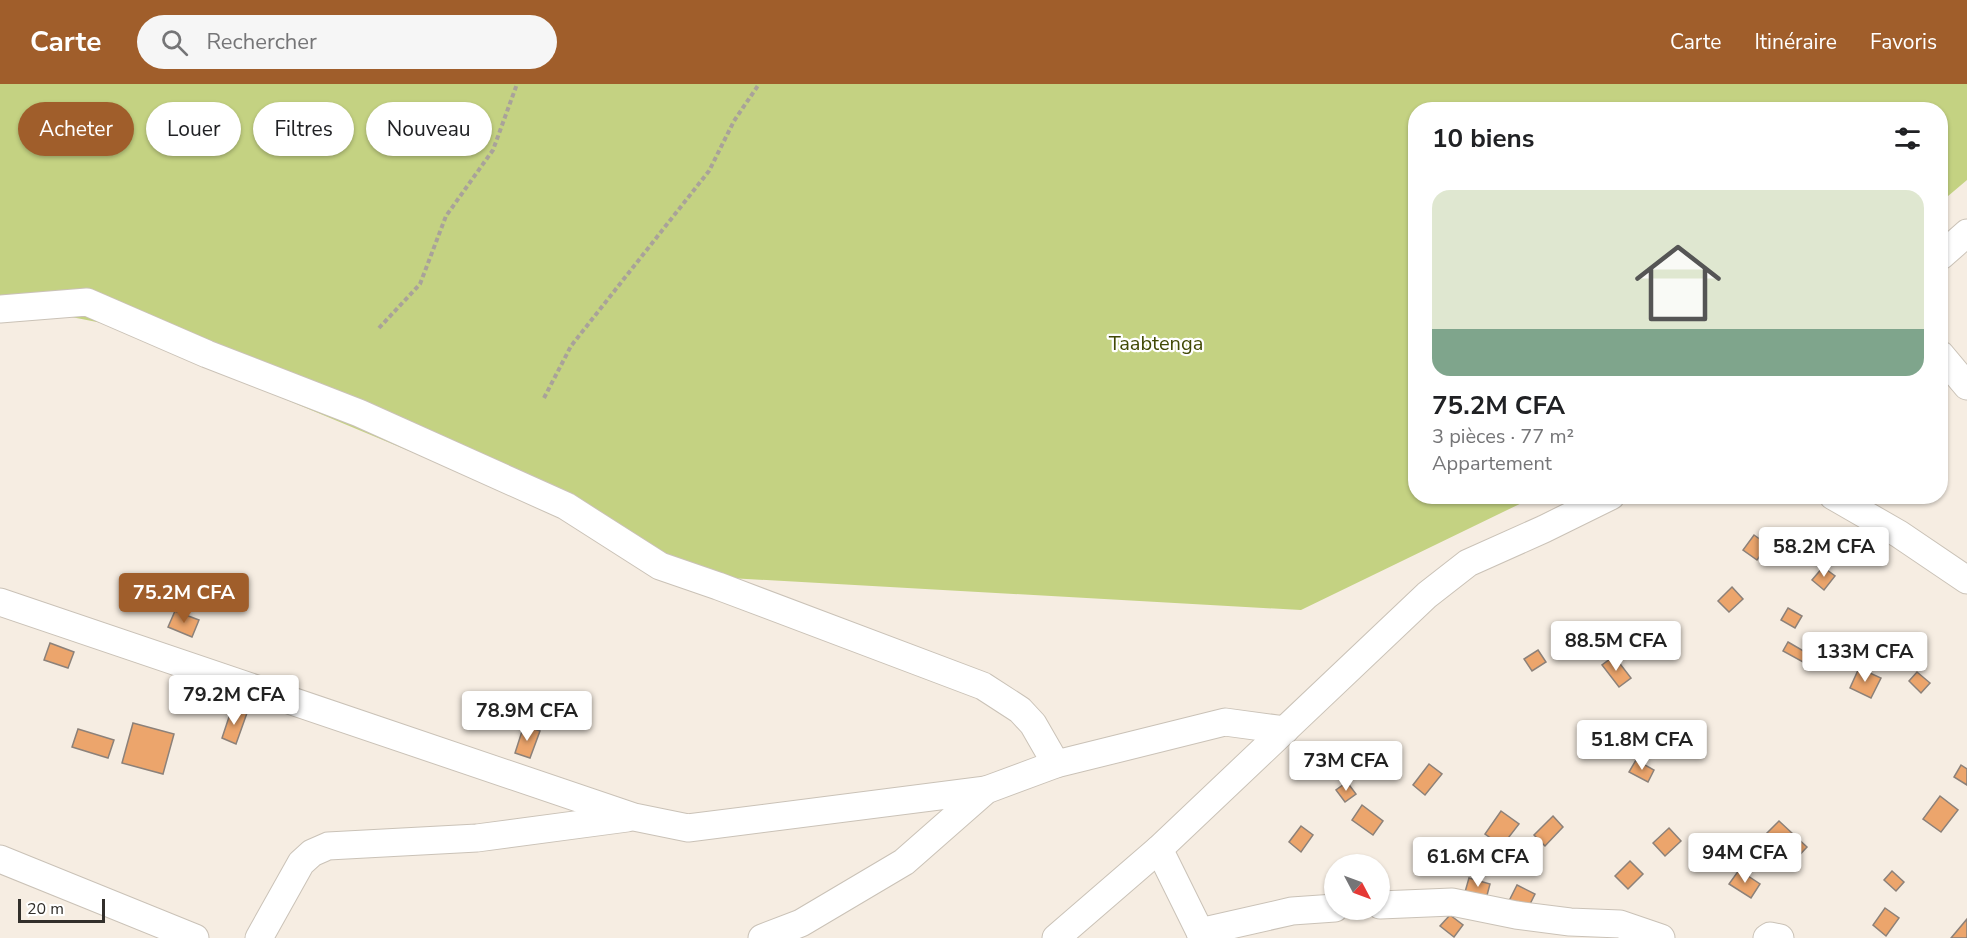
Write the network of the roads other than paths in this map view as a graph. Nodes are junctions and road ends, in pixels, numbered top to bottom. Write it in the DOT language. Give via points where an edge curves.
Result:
graph roads {
  1 [pos="1967,233"];
  2 [pos="1948,250"];
  3 [pos="0,309"];
  4 [pos="1948,363"];
  5 [pos="1967,386"];
  6 [pos="1595,504"];
  7 [pos="1847,504"];
  8 [pos="1967,580"];
  9 [pos="0,602"];
  10 [pos="1285,730"];
  11 [pos="1056,764"];
  12 [pos="986,790"];
  13 [pos="634,817"];
  14 [pos="1160,849"];
  15 [pos="0,859"];
  16 [pos="1390,905"];
  17 [pos="1324,909"];
  18 [pos="1201,935"];
  19 [pos="195,938"];
  20 [pos="259,938"];
  21 [pos="762,938"];
  22 [pos="1056,938"];
  23 [pos="1660,938"];
  24 [pos="1767,938"];
  25 [pos="1780,938"];
  1 -- 2 [label="street"];
  3 -- 11 [label="street" via="87,302 207,354 359,412 566,506 660,566 983,686 1027,717"];
  4 -- 5 [label="street"];
  6 -- 10 [label="street" via="1468,562 1426,595"];
  7 -- 8 [label="street"];
  9 -- 13 [label="street"];
  10 -- 11 [label="street" via="1225,722"];
  10 -- 14 [label="street"];
  11 -- 12 [label="street"];
  12 -- 13 [label="street" via="688,828"];
  12 -- 21 [label="street" via="904,862 801,923"];
  13 -- 20 [label="street" via="477,838 328,846 301,863"];
  14 -- 18 [label="street"];
  14 -- 22 [label="street"];
  15 -- 19 [label="street"];
  16 -- 23 [label="street" via="1452,903 1570,922 1620,924"];
  17 -- 18 [label="street" via="1292,911"];
  24 -- 25 [label="street"];
}
